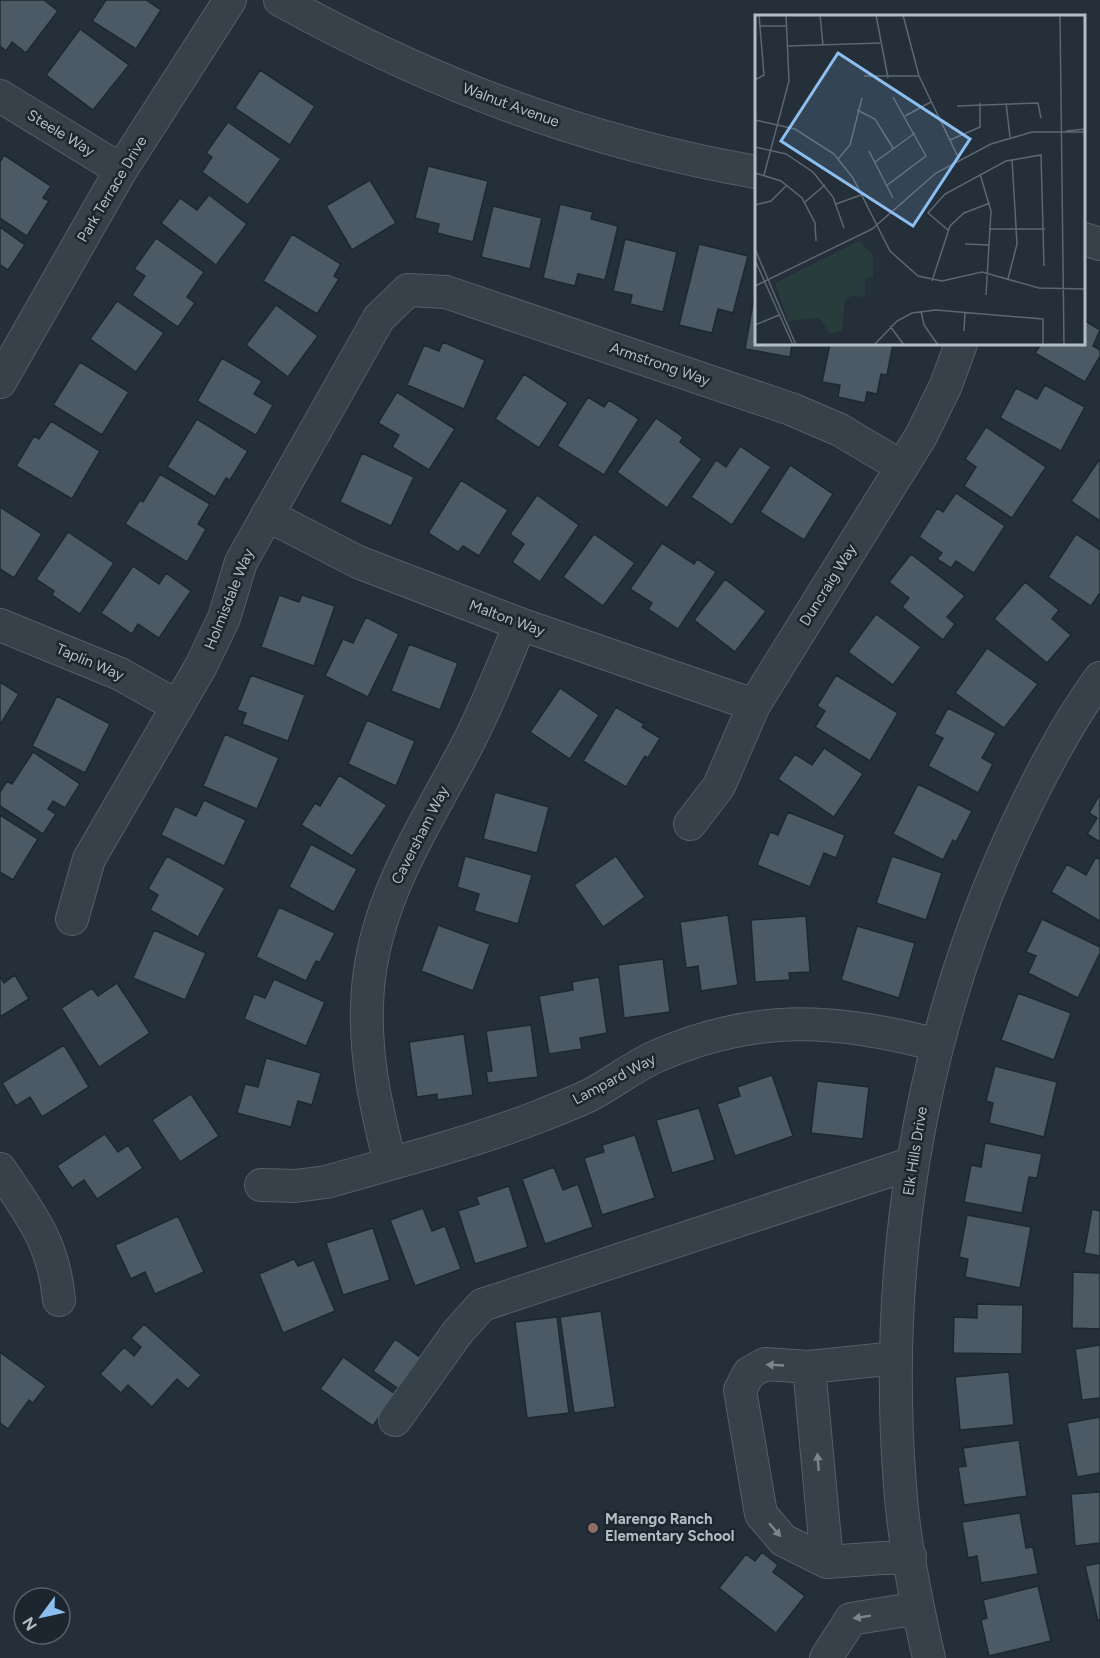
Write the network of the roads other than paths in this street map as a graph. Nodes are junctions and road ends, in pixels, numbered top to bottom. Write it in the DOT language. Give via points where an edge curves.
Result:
graph roads {
  1 [pos="230,0"];
  2 [pos="280,0"];
  3 [pos="0,96"];
  4 [pos="121,170"];
  5 [pos="755,172"];
  6 [pos="1085,240"];
  7 [pos="1100,244"];
  8 [pos="408,290"];
  9 [pos="961,345"];
  10 [pos="0,382"];
  11 [pos="902,467"];
  12 [pos="267,515"];
  13 [pos="520,624"];
  14 [pos="0,625"];
  15 [pos="1100,678"];
  16 [pos="754,705"];
  17 [pos="177,706"];
  18 [pos="690,824"];
  19 [pos="72,920"];
  20 [pos="937,1045"];
  21 [pos="390,1163"];
  22 [pos="913,1163"];
  23 [pos="0,1169"];
  24 [pos="261,1185"];
  25 [pos="59,1300"];
  26 [pos="896,1358"];
  27 [pos="809,1366"];
  28 [pos="395,1420"];
  29 [pos="910,1556"];
  30 [pos="827,1562"];
  31 [pos="918,1608"];
  32 [pos="826,1658"];
  33 [pos="929,1658"];
  1 -- 4 [label="street, Park Terrace Drive"];
  2 -- 5 [label="street, Walnut Avenue" via="348,38 500,102 661,152"];
  3 -- 4 [label="street, Steele Way"];
  4 -- 10 [label="street, Park Terrace Drive"];
  6 -- 7 [label="street"];
  8 -- 11 [label="street, Armstrong Way" via="446,292 791,409 840,430"];
  8 -- 12 [label="street, Holmisdale Way" via="379,318"];
  9 -- 11 [label="street, Duncraig Way" via="946,385"];
  11 -- 16 [label="street, Duncraig Way"];
  12 -- 13 [label="street, Malton Way" via="358,562"];
  12 -- 17 [label="street, Holmisdale Way" via="241,562 224,618"];
  13 -- 16 [label="street, Malton Way"];
  13 -- 21 [label="street, Caversham Way" via="466,747 398,872 374,948 367,1042 372,1087"];
  14 -- 17 [label="street, Taplin Way" via="120,674"];
  15 -- 20 [label="street, Elk Hills Drive" via="1023,812 996,872 964,956"];
  16 -- 18 [label="street, Duncraig Way" via="719,786"];
  17 -- 19 [label="street, Holmisdale Way" via="89,859"];
  20 -- 21 [label="street, Lampard Way" via="881,1030 831,1023 741,1029 656,1056 589,1096 536,1117"];
  20 -- 22 [label="street, Elk Hills Drive"];
  21 -- 24 [label="street, Lampard Way" via="326,1182"];
  22 -- 26 [label="street, Elk Hills Drive"];
  22 -- 28 [label="street" via="482,1305 457,1333"];
  23 -- 25 [label="street" via="43,1233 56,1272"];
  26 -- 27 [label="street"];
  26 -- 29 [label="street, Elk Hills Drive" via="900,1488"];
  30 -- 27 [label="street, one-way"];
  27 -- 30 [label="street, one-way" via="765,1364 749,1373 740,1390 761,1514 783,1540"];
  29 -- 30 [label="street"];
  29 -- 31 [label="street, Elk Hills Drive"];
  31 -- 32 [label="street, one-way" via="851,1619"];
  31 -- 33 [label="street, Elk Hills Drive"];
}
